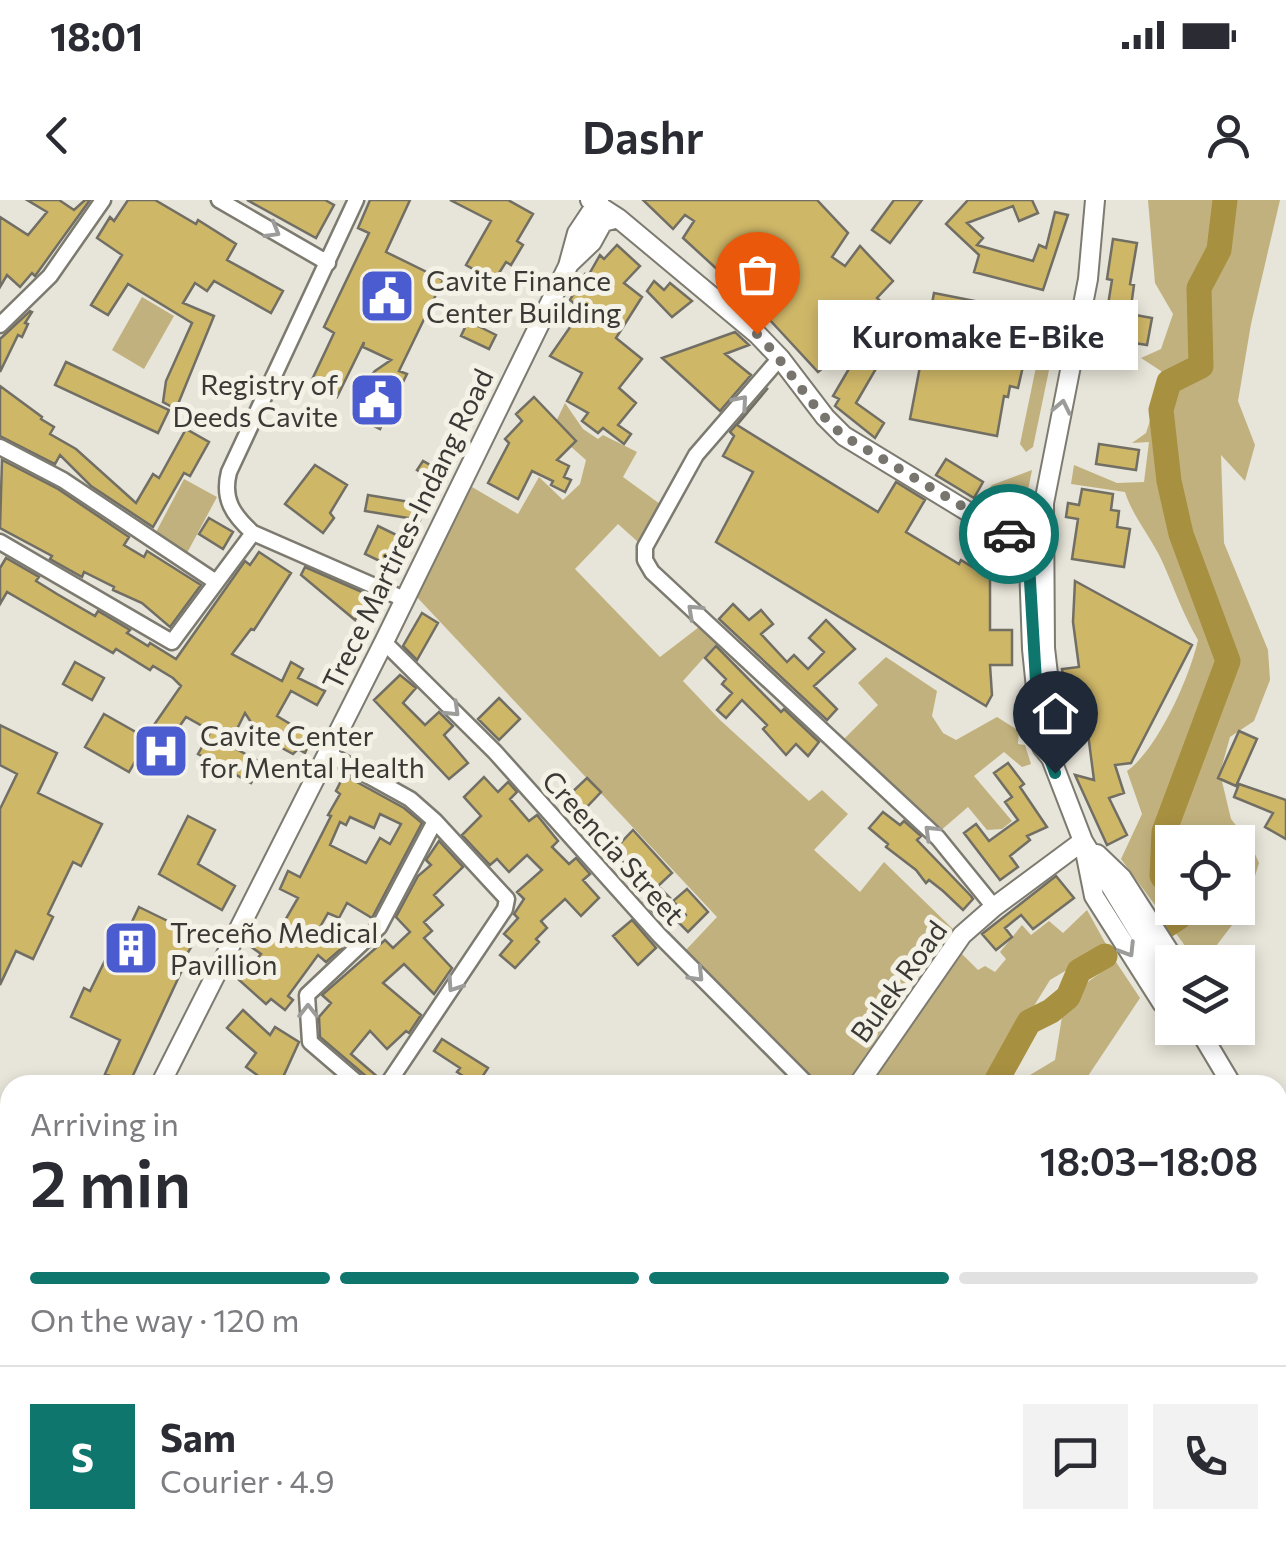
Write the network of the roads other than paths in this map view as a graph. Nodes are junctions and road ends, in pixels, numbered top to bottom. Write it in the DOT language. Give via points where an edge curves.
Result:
graph roads {
  1 [pos="103,200"];
  2 [pos="218,200"];
  3 [pos="356,200"];
  4 [pos="1094,200"];
  5 [pos="603,204"];
  6 [pos="328,263"];
  7 [pos="568,266"];
  8 [pos="0,324"];
  9 [pos="780,358"];
  10 [pos="0,447"];
  11 [pos="1044,503"];
  12 [pos="1000,528"];
  13 [pos="253,533"];
  14 [pos="0,542"];
  15 [pos="216,582"];
  16 [pos="404,600"];
  17 [pos="384,642"];
  18 [pos="327,753"];
  19 [pos="1051,758"];
  20 [pos="435,821"];
  21 [pos="1083,840"];
  22 [pos="1108,887"];
  23 [pos="994,907"];
  24 [pos="1161,945"];
  25 [pos="1155,974"];
  26 [pos="1208,1045"];
  27 [pos="165,1075"];
  28 [pos="348,1075"];
  29 [pos="394,1075"];
  30 [pos="798,1075"];
  31 [pos="865,1075"];
  32 [pos="1226,1075"];
  1 -- 8 [label="street" via="50,276"];
  2 -- 6 [label="street, one-way"];
  3 -- 6 [label="street"];
  11 -- 4 [label="main road, one-way" via="1088,279"];
  5 -- 7 [label="main road, Trece Martires-Indang Road" via="578,233"];
  5 -- 7 [label="main road, Trece Martires-Indang Road" via="603,222 592,242"];
  5 -- 9 [label="main road"];
  6 -- 13 [label="street" via="229,472 227,501"];
  7 -- 16 [label="main road, Trece Martires-Indang Road"];
  9 -- 12 [label="main road" via="844,436"];
  23 -- 9 [label="street, one-way" via="938,838 644,560 696,455"];
  10 -- 15 [label="street"];
  11 -- 12 [label="main road" via="1026,528"];
  11 -- 19 [label="main road" via="1044,618 1056,744"];
  12 -- 19 [label="main road" via="1021,544 1029,564 1039,732"];
  13 -- 15 [label="street"];
  13 -- 16 [label="street"];
  14 -- 15 [label="street" via="172,642"];
  16 -- 17 [label="main road, Trece Martires-Indang Road"];
  17 -- 18 [label="main road, Trece Martires-Indang Road"];
  17 -- 30 [label="street, Creencia Street, one-way"];
  18 -- 20 [label="street" via="403,794"];
  18 -- 27 [label="main road, Trece Martires-Indang Road"];
  19 -- 21 [label="main road"];
  28 -- 20 [label="street, one-way" via="310,1042 307,995 379,928"];
  20 -- 29 [label="street, one-way" via="507,903"];
  21 -- 22 [label="main road"];
  21 -- 23 [label="main road, Bulek Road"];
  22 -- 24 [label="main road"];
  22 -- 25 [label="main road"];
  23 -- 31 [label="main road, Bulek Road" via="951,948"];
  26 -- 32 [label="main road"];
}
